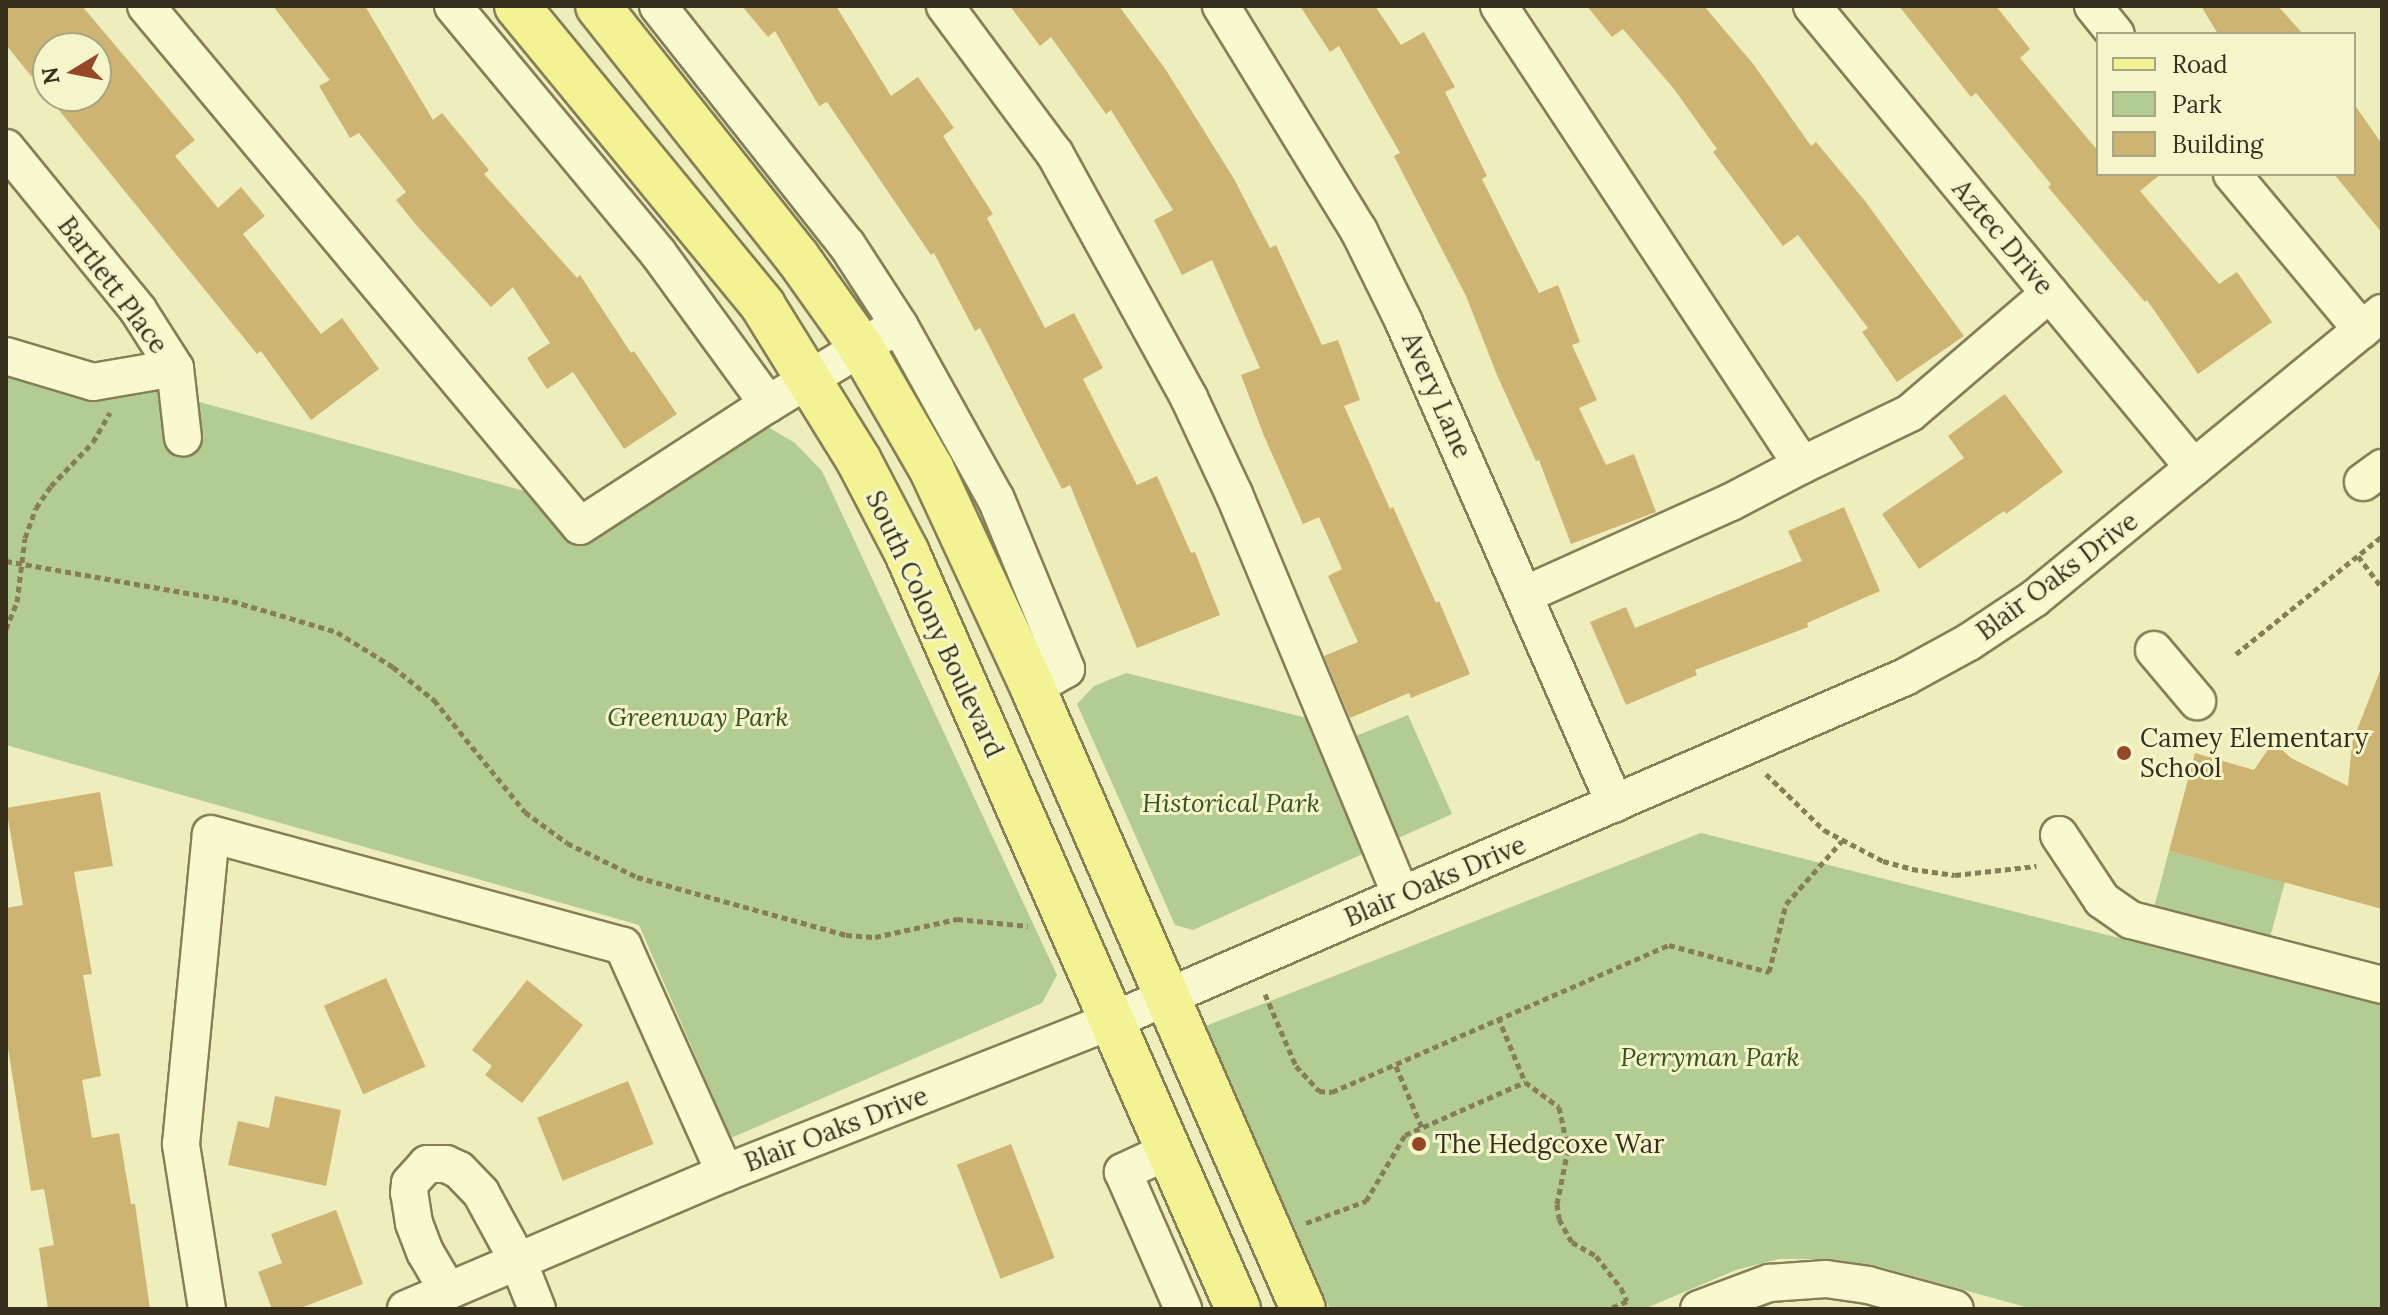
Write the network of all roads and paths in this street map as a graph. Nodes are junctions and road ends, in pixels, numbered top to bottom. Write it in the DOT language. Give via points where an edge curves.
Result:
graph roads {
  1 [pos="146,6"];
  2 [pos="453,6"];
  3 [pos="517,6"];
  4 [pos="598,6"];
  5 [pos="658,6"];
  6 [pos="945,6"];
  7 [pos="1221,6"];
  8 [pos="1499,6"];
  9 [pos="1812,6"];
  10 [pos="2093,6"];
  11 [pos="2114,32"];
  12 [pos="6,148"];
  13 [pos="2234,176"];
  14 [pos="2050,293"];
  15 [pos="2372,322"];
  16 [pos="899,325"];
  17 [pos="861,347"];
  18 [pos="6,356"];
  19 [pos="175,368"];
  20 [pos="808,379"];
  21 [pos="114,380"];
  22 [pos="768,404"];
  23 [pos="183,438"];
  24 [pos="1802,465"];
  25 [pos="2194,468"];
  26 [pos="2382,536"];
  27 [pos="2358,556"];
  28 [pos="6,561"];
  29 [pos="22,564"];
  30 [pos="2381,586"];
  31 [pos="1524,595"];
  32 [pos="6,629"];
  33 [pos="2154,650"];
  34 [pos="2236,654"];
  35 [pos="1033,688"];
  36 [pos="2197,701"];
  37 [pos="1766,774"];
  38 [pos="1615,804"];
  39 [pos="2059,835"];
  40 [pos="1842,841"];
  41 [pos="2044,869"];
  42 [pos="1401,896"];
  43 [pos="1029,926"];
  44 [pos="2382,985"];
  45 [pos="1265,994"];
  46 [pos="1167,998"];
  47 [pos="1498,1017"];
  48 [pos="1114,1020"];
  49 [pos="1396,1065"];
  50 [pos="1525,1082"];
  51 [pos="1422,1128"];
  52 [pos="1168,1151"];
  53 [pos="725,1173"];
  54 [pos="1294,1227"];
  55 [pos="518,1261"];
  56 [pos="448,1291"];
  57 [pos="207,1309"];
  58 [pos="406,1309"];
  59 [pos="537,1309"];
  60 [pos="1183,1309"];
  61 [pos="1238,1309"];
  62 [pos="1303,1309"];
  63 [pos="1609,1309"];
  64 [pos="1699,1309"];
  65 [pos="1955,1309"];
  1 -- 22 [label="street" via="580,526"];
  2 -- 22 [label="street" via="658,253"];
  3 -- 20 [label="main road, South Colony Boulevard" via="721,252 763,306"];
  4 -- 17 [label="main road" via="725,163"];
  5 -- 16 [label="street" via="847,245"];
  6 -- 42 [label="street" via="1055,154 1189,398"];
  7 -- 31 [label="street, Avery Lane" via="1359,231"];
  8 -- 24 [label="street"];
  9 -- 14 [label="street, Aztec Drive"];
  10 -- 11 [label="street"];
  12 -- 19 [label="street, Bartlett Place" via="138,310"];
  13 -- 15 [label="street"];
  14 -- 24 [label="street" via="1910,413"];
  14 -- 25 [label="street, Aztec Drive"];
  15 -- 25 [label="street, Blair Oaks Drive"];
  16 -- 17 [label="street"];
  16 -- 35 [label="street" via="996,499 1066,669"];
  17 -- 20 [label="street"];
  17 -- 35 [label="main road" via="931,468"];
  18 -- 21 [label="street" via="93,382"];
  19 -- 21 [label="street"];
  19 -- 23 [label="street, Bartlett Place"];
  20 -- 22 [label="street"];
  20 -- 48 [label="main road, South Colony Boulevard" via="907,553"];
  21 -- 29 [label="path" via="108,421 36,508"];
  24 -- 31 [label="street"];
  25 -- 38 [label="street, Blair Oaks Drive" via="2035,598 1969,642 1905,677"];
  26 -- 27 [label="path"];
  27 -- 30 [label="path"];
  27 -- 34 [label="path"];
  28 -- 29 [label="path"];
  29 -- 32 [label="path" via="17,602"];
  29 -- 43 [label="path" via="232,601 337,632 434,700 525,812 567,843 637,877 826,929 875,937 957,919"];
  31 -- 38 [label="street, Avery Lane"];
  33 -- 36 [label="street"];
  35 -- 46 [label="main road"];
  37 -- 40 [label="path" via="1805,814"];
  38 -- 42 [label="street, Blair Oaks Drive"];
  39 -- 44 [label="street" via="2102,900 2131,920"];
  40 -- 41 [label="path" via="1883,861 1955,875 2034,864"];
  40 -- 47 [label="path" via="1786,904 1769,972 1669,945"];
  42 -- 46 [label="street, Blair Oaks Drive"];
  45 -- 49 [label="path" via="1296,1066 1319,1091 1332,1092"];
  46 -- 48 [label="street, Blair Oaks Drive"];
  46 -- 62 [label="main road"];
  47 -- 49 [label="path"];
  47 -- 50 [label="path"];
  48 -- 52 [label="main road, South Colony Boulevard"];
  48 -- 53 [label="street, Blair Oaks Drive"];
  49 -- 51 [label="path"];
  50 -- 51 [label="path"];
  50 -- 63 [label="path" via="1559,1107 1568,1149 1559,1219 1572,1242 1596,1256 1621,1288 1627,1301"];
  51 -- 54 [label="path" via="1405,1135 1366,1201"];
  52 -- 60 [label="street" via="1123,1172"];
  52 -- 61 [label="main road, South Colony Boulevard"];
  53 -- 55 [label="street, Blair Oaks Drive"];
  53 -- 57 [label="street" via="623,946 211,834 181,1144"];
  55 -- 56 [label="street, Blair Oaks Drive"];
  55 -- 56 [label="street" via="468,1177 446,1164 427,1164 410,1183 409,1193 425,1252"];
  55 -- 59 [label="street"];
  56 -- 58 [label="street, Blair Oaks Drive"];
  64 -- 65 [label="street" via="1769,1283 1826,1279"];
}
